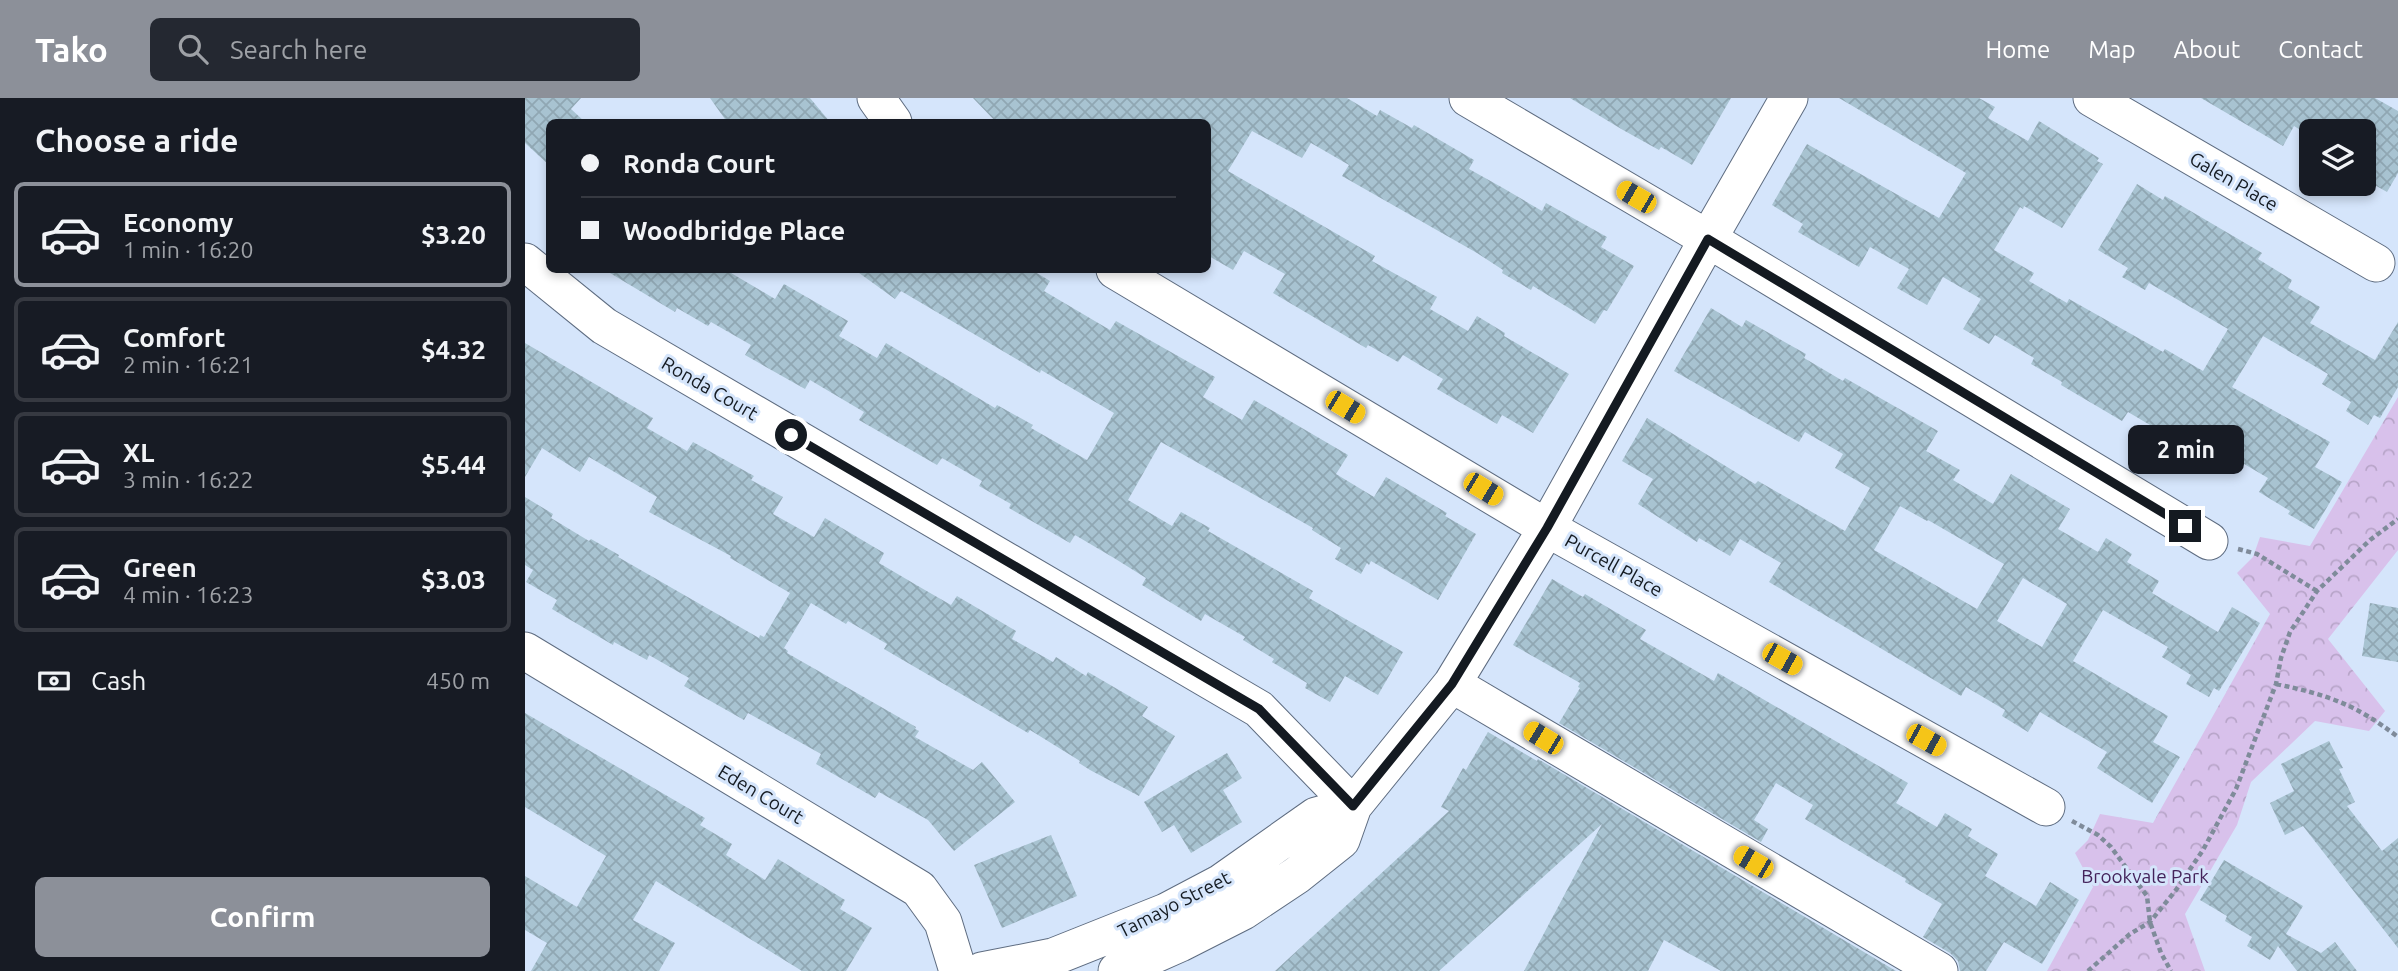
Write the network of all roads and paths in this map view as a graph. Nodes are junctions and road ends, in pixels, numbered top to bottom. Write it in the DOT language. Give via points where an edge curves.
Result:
graph roads {
  1 [pos="876,98"];
  2 [pos="1468,98"];
  3 [pos="1789,98"];
  4 [pos="2092,98"];
  5 [pos="891,119"];
  6 [pos="1708,239"];
  7 [pos="525,262"];
  8 [pos="2376,263"];
  9 [pos="1120,273"];
  10 [pos="2398,519"];
  11 [pos="1547,528"];
  12 [pos="2209,541"];
  13 [pos="2317,591"];
  14 [pos="525,651"];
  15 [pos="1452,684"];
  16 [pos="2276,684"];
  17 [pos="2398,737"];
  18 [pos="1353,806"];
  19 [pos="2046,807"];
  20 [pos="2150,922"];
  21 [pos="1055,964"];
  22 [pos="958,971"];
  23 [pos="982,971"];
  24 [pos="1117,971"];
  25 [pos="1939,971"];
  26 [pos="2088,971"];
  27 [pos="2171,971"];
  1 -- 5 [label="street"];
  2 -- 6 [label="street"];
  3 -- 6 [label="street, Tamayo Street"];
  4 -- 8 [label="street, Galen Place"];
  6 -- 11 [label="street, Tamayo Street"];
  6 -- 12 [label="street"];
  7 -- 18 [label="street, Ronda Court" via="604,326 1259,709"];
  9 -- 11 [label="street, Purcell Place"];
  10 -- 13 [label="path"];
  11 -- 15 [label="street, Tamayo Street"];
  11 -- 19 [label="street, Purcell Place"];
  12 -- 13 [label="path" via="2257,554"];
  13 -- 16 [label="path" via="2290,632"];
  14 -- 22 [label="street, Eden Court" via="919,889 943,922"];
  15 -- 18 [label="street, Tamayo Street"];
  15 -- 25 [label="street"];
  16 -- 17 [label="path" via="2321,693 2361,710"];
  16 -- 20 [label="path" via="2236,789 2203,850"];
  18 -- 21 [label="street, Tamayo Street" via="1316,816 1221,883"];
  18 -- 24 [label="street, Tamayo Street" via="1341,840 1297,875 1243,911"];
  19 -- 20 [label="path" via="2111,847 2147,896"];
  20 -- 26 [label="path"];
  20 -- 27 [label="path"];
  21 -- 23 [label="street, Tamayo Street"];
}
